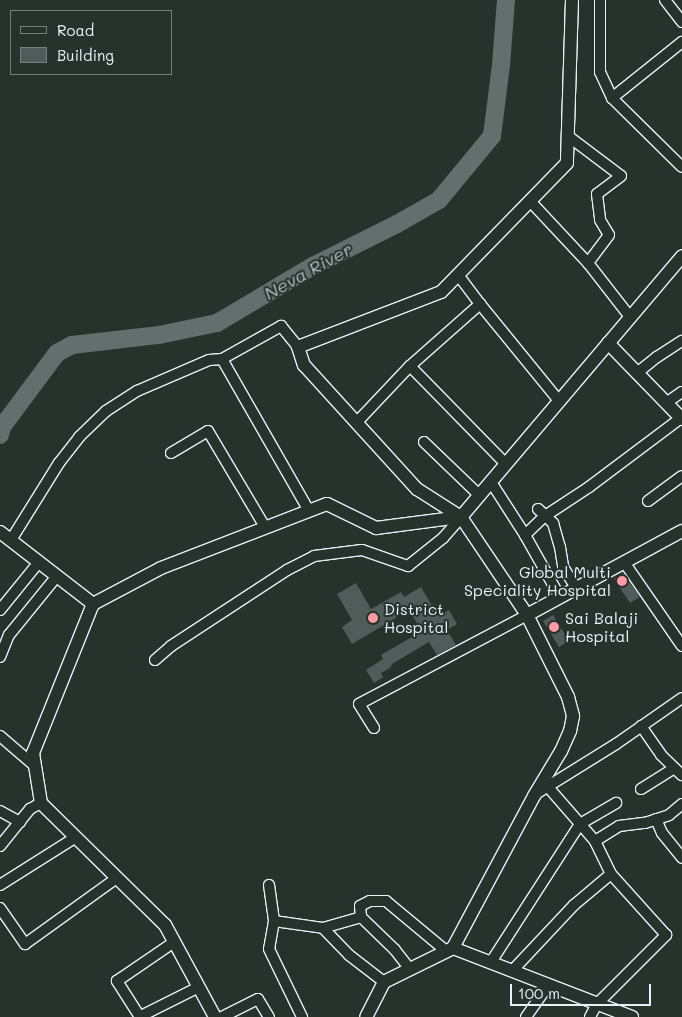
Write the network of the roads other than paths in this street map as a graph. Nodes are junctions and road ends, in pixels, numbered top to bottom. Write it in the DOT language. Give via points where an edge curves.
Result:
graph roads {
  1 [pos="572,0"];
  2 [pos="600,0"];
  3 [pos="664,0"];
  4 [pos="682,22"];
  5 [pos="682,42"];
  6 [pos="612,98"];
  7 [pos="568,136"];
  8 [pos="682,167"];
  9 [pos="530,201"];
  10 [pos="682,256"];
  11 [pos="588,263"];
  12 [pos="458,274"];
  13 [pos="480,304"];
  14 [pos="630,317"];
  15 [pos="682,341"];
  16 [pos="608,343"];
  17 [pos="298,347"];
  18 [pos="222,360"];
  19 [pos="410,366"];
  20 [pos="638,373"];
  21 [pos="682,392"];
  22 [pos="559,401"];
  23 [pos="666,403"];
  24 [pos="682,419"];
  25 [pos="357,422"];
  26 [pos="424,442"];
  27 [pos="172,453"];
  28 [pos="506,464"];
  29 [pos="682,476"];
  30 [pos="491,482"];
  31 [pos="480,495"];
  32 [pos="648,501"];
  33 [pos="309,511"];
  34 [pos="542,513"];
  35 [pos="461,517"];
  36 [pos="265,528"];
  37 [pos="682,531"];
  38 [pos="0,532"];
  39 [pos="525,535"];
  40 [pos="11,540"];
  41 [pos="39,562"];
  42 [pos="624,562"];
  43 [pos="57,576"];
  44 [pos="576,588"];
  45 [pos="560,597"];
  46 [pos="93,604"];
  47 [pos="0,610"];
  48 [pos="527,615"];
  49 [pos="682,646"];
  50 [pos="0,657"];
  51 [pos="155,660"];
  52 [pos="682,698"];
  53 [pos="642,726"];
  54 [pos="374,728"];
  55 [pos="0,736"];
  56 [pos="35,766"];
  57 [pos="678,772"];
  58 [pos="548,786"];
  59 [pos="641,789"];
  60 [pos="534,796"];
  61 [pos="41,803"];
  62 [pos="616,803"];
  63 [pos="682,804"];
  64 [pos="0,812"];
  65 [pos="656,819"];
  66 [pos="20,822"];
  67 [pos="580,824"];
  68 [pos="76,837"];
  69 [pos="595,841"];
  70 [pos="0,846"];
  71 [pos="682,858"];
  72 [pos="612,874"];
  73 [pos="117,878"];
  74 [pos="0,885"];
  75 [pos="269,885"];
  76 [pos="0,908"];
  77 [pos="361,917"];
  78 [pos="274,920"];
  79 [pos="323,928"];
  80 [pos="174,942"];
  81 [pos="450,949"];
  82 [pos="491,962"];
  83 [pos="410,969"];
  84 [pos="512,971"];
  85 [pos="384,982"];
  86 [pos="548,985"];
  87 [pos="199,987"];
  88 [pos="597,1004"];
  89 [pos="139,1017"];
  90 [pos="215,1017"];
  91 [pos="222,1017"];
  92 [pos="269,1017"];
  93 [pos="302,1017"];
  94 [pos="366,1017"];
  95 [pos="526,1017"];
  96 [pos="590,1017"];
  97 [pos="632,1017"];
  1 -- 7 [label="street"];
  2 -- 6 [label="street" via="600,72"];
  3 -- 4 [label="street"];
  5 -- 6 [label="street"];
  6 -- 8 [label="street"];
  7 -- 9 [label="street" via="567,162"];
  7 -- 11 [label="street" via="621,176 597,194 600,220 609,235"];
  9 -- 11 [label="street"];
  9 -- 12 [label="street"];
  10 -- 14 [label="street"];
  11 -- 14 [label="street"];
  12 -- 13 [label="street"];
  12 -- 17 [label="street" via="441,292"];
  13 -- 19 [label="street"];
  13 -- 22 [label="street"];
  14 -- 16 [label="street"];
  15 -- 20 [label="street"];
  16 -- 20 [label="street"];
  16 -- 22 [label="street"];
  17 -- 18 [label="street" via="281,326"];
  17 -- 25 [label="street" via="304,365"];
  18 -- 33 [label="street"];
  18 -- 40 [label="street" via="209,360 175,374 137,391 106,411 79,436 59,463"];
  19 -- 25 [label="street"];
  19 -- 28 [label="street"];
  20 -- 23 [label="street"];
  21 -- 23 [label="street"];
  22 -- 28 [label="street"];
  23 -- 24 [label="street"];
  24 -- 34 [label="street" via="590,487"];
  25 -- 35 [label="street" via="417,489"];
  26 -- 31 [label="street"];
  27 -- 36 [label="street" via="208,431"];
  28 -- 30 [label="street"];
  29 -- 32 [label="street"];
  30 -- 31 [label="street"];
  30 -- 39 [label="street"];
  31 -- 35 [label="street"];
  33 -- 35 [label="street" via="327,504 376,528"];
  33 -- 36 [label="street"];
  34 -- 39 [label="street"];
  34 -- 44 [label="street" via="553,523 563,567"];
  35 -- 48 [label="street"];
  35 -- 51 [label="street" via="443,538 408,566 362,550 314,556 287,570 171,646"];
  36 -- 46 [label="street" via="161,568"];
  37 -- 42 [label="street"];
  38 -- 40 [label="street"];
  39 -- 45 [label="street"];
  40 -- 41 [label="street"];
  41 -- 43 [label="street"];
  41 -- 47 [label="street"];
  42 -- 44 [label="street"];
  42 -- 49 [label="street"];
  43 -- 46 [label="street"];
  43 -- 50 [label="street" via="9,635"];
  44 -- 45 [label="street"];
  45 -- 48 [label="street"];
  46 -- 56 [label="street" via="33,753"];
  48 -- 54 [label="street" via="359,704"];
  48 -- 60 [label="street" via="568,697 573,716 561,750"];
  52 -- 53 [label="street"];
  53 -- 57 [label="street" via="661,755"];
  53 -- 58 [label="street"];
  55 -- 56 [label="street"];
  56 -- 61 [label="street"];
  57 -- 59 [label="street"];
  58 -- 60 [label="street"];
  58 -- 67 [label="street"];
  60 -- 81 [label="street"];
  61 -- 66 [label="street" via="30,809"];
  61 -- 68 [label="street"];
  62 -- 67 [label="street"];
  63 -- 65 [label="street" via="670,815"];
  64 -- 66 [label="street"];
  65 -- 69 [label="street" via="619,826"];
  65 -- 71 [label="street" via="662,833"];
  66 -- 70 [label="street"];
  67 -- 69 [label="street"];
  67 -- 82 [label="street"];
  68 -- 73 [label="street"];
  68 -- 74 [label="street"];
  69 -- 72 [label="street"];
  72 -- 84 [label="street" via="574,905"];
  72 -- 88 [label="street" via="666,934"];
  73 -- 76 [label="street" via="25,944"];
  73 -- 80 [label="street" via="165,925"];
  75 -- 78 [label="street"];
  77 -- 79 [label="street"];
  77 -- 81 [label="street" via="360,906 370,901 386,900"];
  77 -- 83 [label="street"];
  78 -- 79 [label="street"];
  78 -- 93 [label="street" via="269,949"];
  79 -- 85 [label="street" via="349,955"];
  80 -- 87 [label="street"];
  80 -- 89 [label="street" via="117,981"];
  81 -- 82 [label="street"];
  81 -- 83 [label="street"];
  82 -- 84 [label="street"];
  83 -- 85 [label="street"];
  84 -- 86 [label="street"];
  85 -- 94 [label="street"];
  86 -- 88 [label="street"];
  86 -- 95 [label="street"];
  87 -- 89 [label="street"];
  87 -- 90 [label="street"];
  88 -- 96 [label="street"];
  88 -- 97 [label="street"];
  91 -- 92 [label="street" via="258,999"];
}
